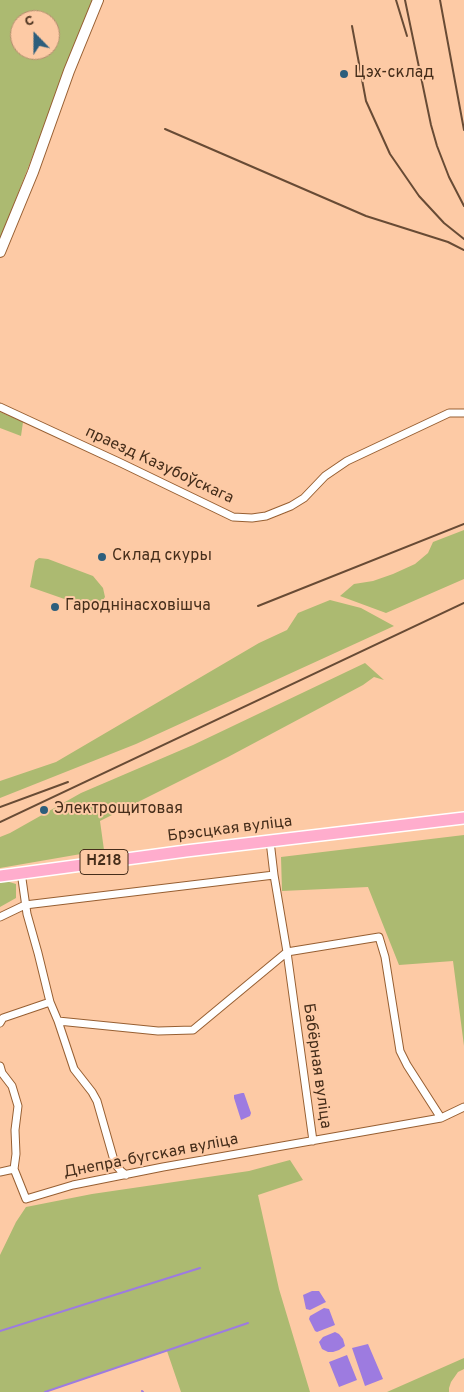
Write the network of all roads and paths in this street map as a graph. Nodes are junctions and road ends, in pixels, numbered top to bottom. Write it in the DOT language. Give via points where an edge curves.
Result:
graph roads {
  1 [pos="98,0"];
  2 [pos="0,252"];
  3 [pos="0,407"];
  4 [pos="464,413"];
  5 [pos="464,818"];
  6 [pos="270,841"];
  7 [pos="21,872"];
  8 [pos="0,876"];
  9 [pos="274,876"];
  10 [pos="25,905"];
  11 [pos="0,917"];
  12 [pos="287,952"];
  13 [pos="50,1002"];
  14 [pos="58,1021"];
  15 [pos="0,1024"];
  16 [pos="1,1071"];
  17 [pos="463,1109"];
  18 [pos="441,1118"];
  19 [pos="313,1141"];
  20 [pos="14,1169"];
  21 [pos="0,1172"];
  22 [pos="126,1175"];
  1 -- 2 [label="street"];
  3 -- 4 [label="street, праезд Казубоўскага" via="233,517 252,518 292,506 347,461 449,413"];
  5 -- 6 [label="main road, Брэсцкая вуліца / Н218"];
  6 -- 7 [label="main road, Брэсцкая вуліца / Н218"];
  6 -- 9 [label="street, Бабёрная вуліца"];
  7 -- 8 [label="main road, Брэсцкая вуліца / Н218"];
  7 -- 10 [label="street"];
  9 -- 10 [label="street"];
  9 -- 12 [label="street, Бабёрная вуліца"];
  10 -- 11 [label="street"];
  10 -- 13 [label="street"];
  12 -- 14 [label="street" via="193,1030 158,1031"];
  12 -- 18 [label="street" via="379,937 400,1051"];
  12 -- 19 [label="street, Бабёрная вуліца"];
  13 -- 14 [label="street"];
  13 -- 15 [label="street" via="3,1018"];
  14 -- 22 [label="street" via="74,1069 97,1101 115,1164"];
  16 -- 20 [label="street, Днепра-бугская вуліца" via="12,1086 18,1106"];
  17 -- 18 [label="street, Бабёрная вуліца"];
  18 -- 19 [label="street, Бабёрная вуліца"];
  19 -- 22 [label="street, Днепра-бугская вуліца"];
  20 -- 21 [label="street"];
  20 -- 22 [label="street, Днепра-бугская вуліца" via="26,1199"];
}
